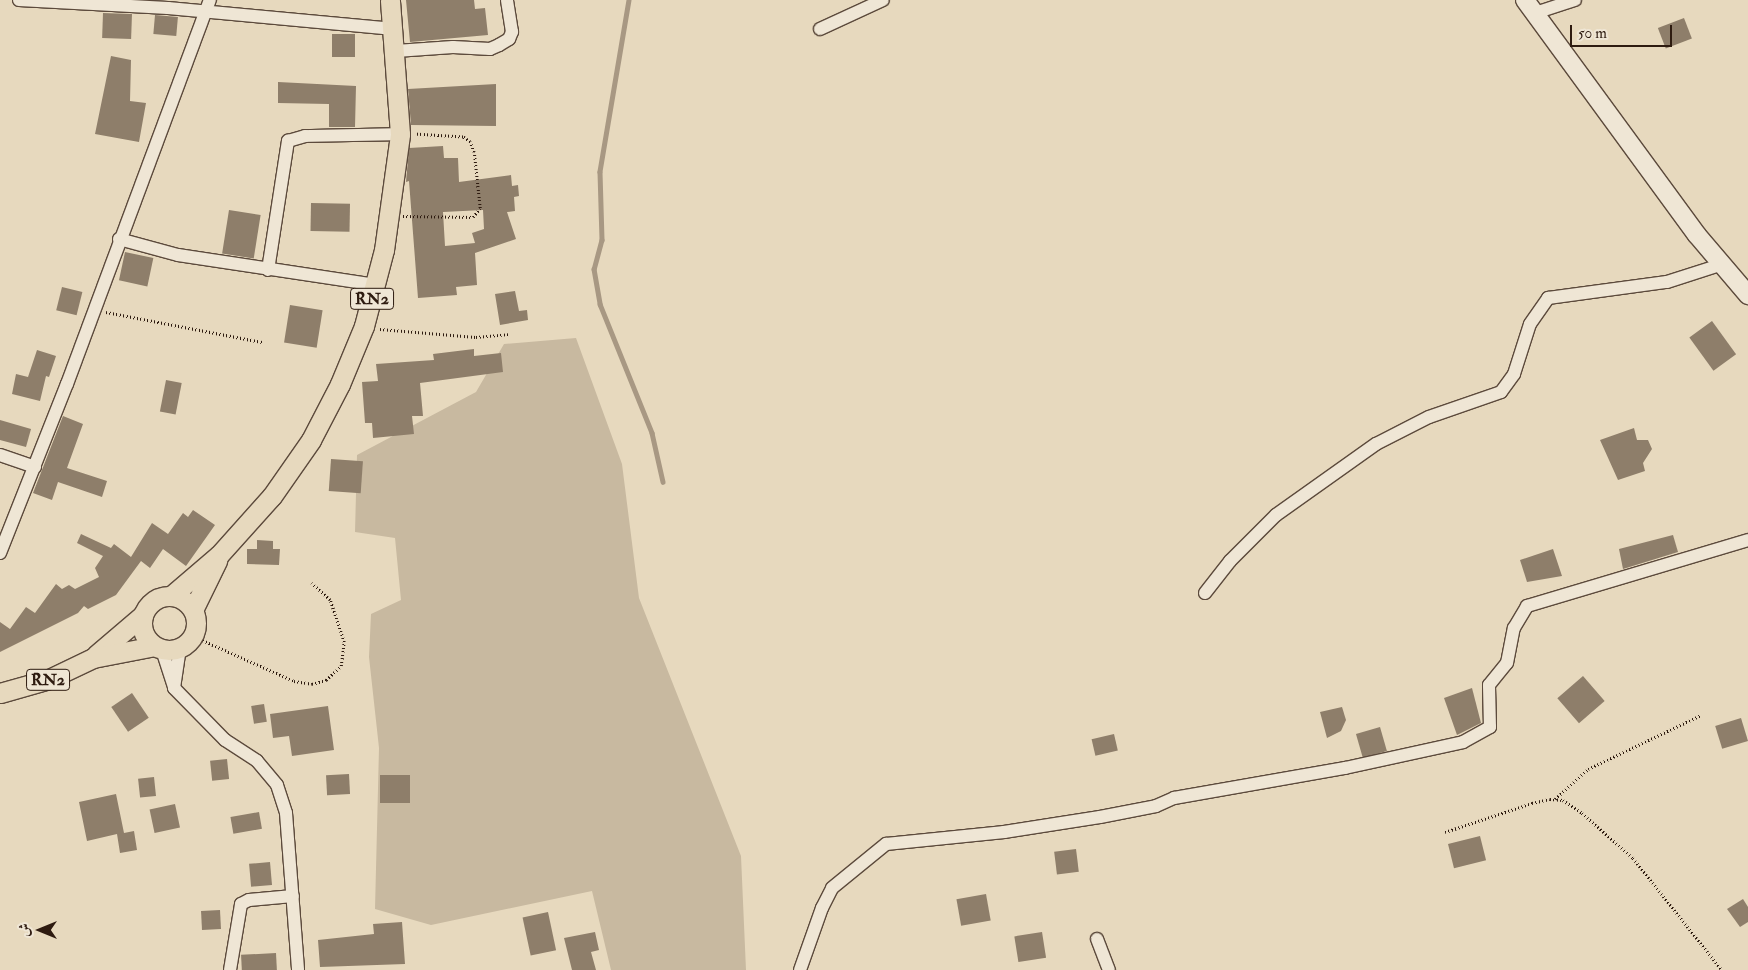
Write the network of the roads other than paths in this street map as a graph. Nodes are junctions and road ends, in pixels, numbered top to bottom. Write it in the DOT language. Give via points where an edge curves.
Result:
graph roads {
  1 [pos="19,0"];
  2 [pos="390,0"];
  3 [pos="507,0"];
  4 [pos="883,0"];
  5 [pos="1576,0"];
  6 [pos="208,6"];
  7 [pos="1530,6"];
  8 [pos="394,29"];
  9 [pos="820,29"];
  10 [pos="396,51"];
  11 [pos="400,134"];
  12 [pos="119,239"];
  13 [pos="1720,265"];
  14 [pos="268,270"];
  15 [pos="376,285"];
  16 [pos="1748,295"];
  17 [pos="0,455"];
  18 [pos="34,467"];
  19 [pos="1748,540"];
  20 [pos="0,553"];
  21 [pos="219,555"];
  22 [pos="1204,593"];
  23 [pos="171,596"];
  24 [pos="193,610"];
  25 [pos="143,615"];
  26 [pos="172,645"];
  27 [pos="93,658"];
  28 [pos="0,693"];
  29 [pos="293,896"];
  30 [pos="1097,939"];
  31 [pos="230,970"];
  32 [pos="298,970"];
  33 [pos="800,970"];
  34 [pos="1109,970"];
  1 -- 6 [label="street"];
  2 -- 8 [label="main road, RN2"];
  3 -- 10 [label="street" via="512,32 499,45"];
  4 -- 9 [label="street"];
  5 -- 7 [label="street"];
  6 -- 8 [label="street"];
  6 -- 12 [label="street"];
  7 -- 13 [label="main road"];
  8 -- 10 [label="main road, RN2"];
  10 -- 11 [label="main road, RN2"];
  11 -- 14 [label="street" via="305,136 288,141"];
  11 -- 15 [label="main road, RN2"];
  12 -- 14 [label="street" via="178,255"];
  12 -- 18 [label="street"];
  13 -- 16 [label="main road"];
  13 -- 22 [label="street" via="1667,282 1548,298 1530,324 1514,374 1501,392 1430,417 1376,444 1276,515 1230,561"];
  14 -- 15 [label="street"];
  15 -- 21 [label="main road, RN2" via="364,326 340,384 311,440 272,496"];
  17 -- 18 [label="street"];
  18 -- 20 [label="street"];
  19 -- 33 [label="street" via="1527,606 1514,628 1507,663 1489,684 1490,727 1463,742 1345,768 1174,798 1156,806 1100,817 1004,832 886,844 832,888"];
  21 -- 23 [label="main road, RN2"];
  21 -- 24 [label="main road, RN2"];
  23 -- 24 [label="main road" via="188,603"];
  23 -- 25 [label="main road, RN2" via="154,600"];
  24 -- 26 [label="main road, RN2" via="196,628"];
  25 -- 26 [label="main road" via="144,632"];
  25 -- 27 [label="main road, RN2"];
  26 -- 27 [label="main road, RN2"];
  26 -- 29 [label="street" via="174,688 225,740 257,761 277,785 286,813"];
  27 -- 28 [label="main road, RN2" via="49,679"];
  29 -- 31 [label="street" via="249,900 241,904"];
  29 -- 32 [label="street"];
  30 -- 34 [label="street"];
}
